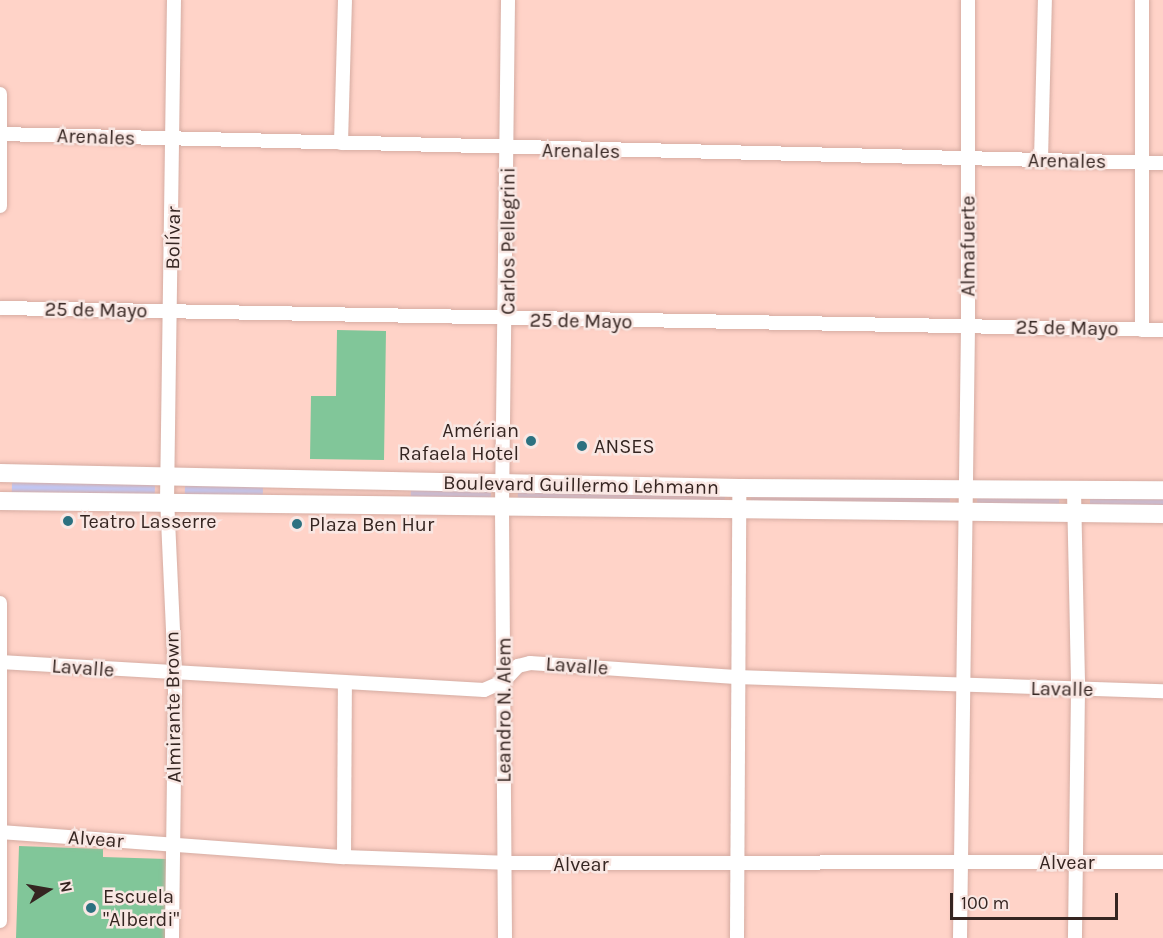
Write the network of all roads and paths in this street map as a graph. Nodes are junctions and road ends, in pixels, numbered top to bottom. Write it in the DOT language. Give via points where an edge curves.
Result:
graph roads {
  1 [pos="174,0"];
  2 [pos="345,0"];
  3 [pos="508,0"];
  4 [pos="968,0"];
  5 [pos="1045,0"];
  6 [pos="1142,0"];
  7 [pos="0,94"];
  8 [pos="0,134"];
  9 [pos="174,139"];
  10 [pos="341,143"];
  11 [pos="508,149"];
  12 [pos="967,158"];
  13 [pos="1041,160"];
  14 [pos="1142,163"];
  15 [pos="1163,163"];
  16 [pos="0,206"];
  17 [pos="0,309"];
  18 [pos="172,312"];
  19 [pos="507,320"];
  20 [pos="968,326"];
  21 [pos="1142,330"];
  22 [pos="1163,330"];
  23 [pos="0,473"];
  24 [pos="167,475"];
  25 [pos="274,477"];
  26 [pos="402,481"];
  27 [pos="503,482"];
  28 [pos="739,488"];
  29 [pos="1163,490"];
  30 [pos="963,491"];
  31 [pos="1074,491"];
  32 [pos="0,501"];
  33 [pos="167,501"];
  34 [pos="272,504"];
  35 [pos="401,506"];
  36 [pos="502,507"];
  37 [pos="736,512"];
  38 [pos="1075,514"];
  39 [pos="1163,514"];
  40 [pos="963,515"];
  41 [pos="0,603"];
  42 [pos="1,662"];
  43 [pos="175,674"];
  44 [pos="736,677"];
  45 [pos="504,681"];
  46 [pos="345,685"];
  47 [pos="964,686"];
  48 [pos="1078,689"];
  49 [pos="1163,691"];
  50 [pos="1,832"];
  51 [pos="174,844"];
  52 [pos="344,857"];
  53 [pos="962,862"];
  54 [pos="1074,862"];
  55 [pos="1163,862"];
  56 [pos="506,863"];
  57 [pos="737,865"];
  58 [pos="0,921"];
  59 [pos="172,938"];
  60 [pos="505,938"];
  61 [pos="737,938"];
  62 [pos="960,938"];
  63 [pos="1075,938"];
  1 -- 9 [label="street, Bolívar"];
  2 -- 10 [label="street"];
  3 -- 11 [label="street, Carlos Pellegrini"];
  4 -- 12 [label="street, Almafuerte"];
  5 -- 13 [label="street"];
  6 -- 14 [label="street"];
  7 -- 8 [label="street"];
  8 -- 9 [label="street, Arenales"];
  8 -- 16 [label="street"];
  9 -- 10 [label="street, Arenales"];
  9 -- 18 [label="street, Bolívar"];
  10 -- 11 [label="street, Arenales"];
  11 -- 12 [label="street, Arenales"];
  11 -- 19 [label="street, Carlos Pellegrini"];
  12 -- 13 [label="street, Arenales"];
  12 -- 20 [label="street, Almafuerte"];
  13 -- 14 [label="street, Arenales"];
  14 -- 15 [label="street, Arenales"];
  14 -- 21 [label="street"];
  17 -- 18 [label="street, 25 de Mayo"];
  18 -- 19 [label="street, 25 de Mayo"];
  18 -- 24 [label="street, Bolívar"];
  19 -- 20 [label="street, 25 de Mayo"];
  19 -- 27 [label="street, Carlos Pellegrini"];
  20 -- 21 [label="street, 25 de Mayo"];
  20 -- 30 [label="street, Almafuerte"];
  21 -- 22 [label="street, 25 de Mayo"];
  23 -- 24 [label="main road, Boulevard Guillermo Lehmann"];
  24 -- 25 [label="main road, Boulevard Guillermo Lehmann"];
  24 -- 33 [label="street, Almirante Brown"];
  25 -- 26 [label="main road, Boulevard Guillermo Lehmann"];
  25 -- 34 [label="main road"];
  26 -- 27 [label="main road, Boulevard Guillermo Lehmann"];
  26 -- 35 [label="main road"];
  27 -- 28 [label="main road, Boulevard Guillermo Lehmann"];
  27 -- 36 [label="street, Leandro N. Alem"];
  28 -- 30 [label="main road, Boulevard Guillermo Lehmann"];
  28 -- 37 [label="street"];
  29 -- 31 [label="main road, Boulevard Guillermo Lehmann"];
  30 -- 31 [label="main road, Boulevard Guillermo Lehmann"];
  30 -- 40 [label="street, Almafuerte"];
  31 -- 38 [label="street"];
  32 -- 33 [label="main road, Boulevard Guillermo Lehmann"];
  33 -- 34 [label="main road, Boulevard Guillermo Lehmann"];
  33 -- 43 [label="street, Almirante Brown"];
  34 -- 35 [label="main road, Boulevard Guillermo Lehmann"];
  35 -- 36 [label="main road, Boulevard Guillermo Lehmann"];
  36 -- 37 [label="main road, Boulevard Guillermo Lehmann"];
  36 -- 45 [label="street, Leandro N. Alem"];
  37 -- 40 [label="main road, Boulevard Guillermo Lehmann"];
  37 -- 44 [label="street"];
  38 -- 39 [label="main road, Boulevard Guillermo Lehmann"];
  38 -- 40 [label="main road, Boulevard Guillermo Lehmann"];
  38 -- 48 [label="street"];
  40 -- 47 [label="street, Almafuerte"];
  41 -- 42 [label="street"];
  42 -- 43 [label="street, Lavalle"];
  42 -- 50 [label="street"];
  43 -- 46 [label="street, Lavalle"];
  43 -- 51 [label="street, Almirante Brown"];
  44 -- 45 [label="street, Lavalle" via="530,663 518,666"];
  44 -- 47 [label="street, Lavalle"];
  44 -- 57 [label="street"];
  45 -- 46 [label="street, Lavalle" via="484,690"];
  45 -- 56 [label="street, Leandro N. Alem"];
  46 -- 52 [label="street"];
  47 -- 48 [label="street, Lavalle"];
  47 -- 53 [label="street, Almafuerte"];
  48 -- 49 [label="street, Lavalle"];
  48 -- 54 [label="street"];
  50 -- 51 [label="street, Alvear"];
  50 -- 58 [label="street"];
  51 -- 52 [label="street, Alvear"];
  51 -- 59 [label="street, Almirante Brown"];
  52 -- 56 [label="street, Alvear"];
  53 -- 54 [label="street, Alvear"];
  53 -- 57 [label="street, Alvear"];
  53 -- 62 [label="street, Almafuerte"];
  54 -- 55 [label="street, Alvear"];
  54 -- 63 [label="street"];
  56 -- 57 [label="street, Alvear"];
  56 -- 60 [label="street, Leandro N. Alem"];
  57 -- 61 [label="street"];
}
